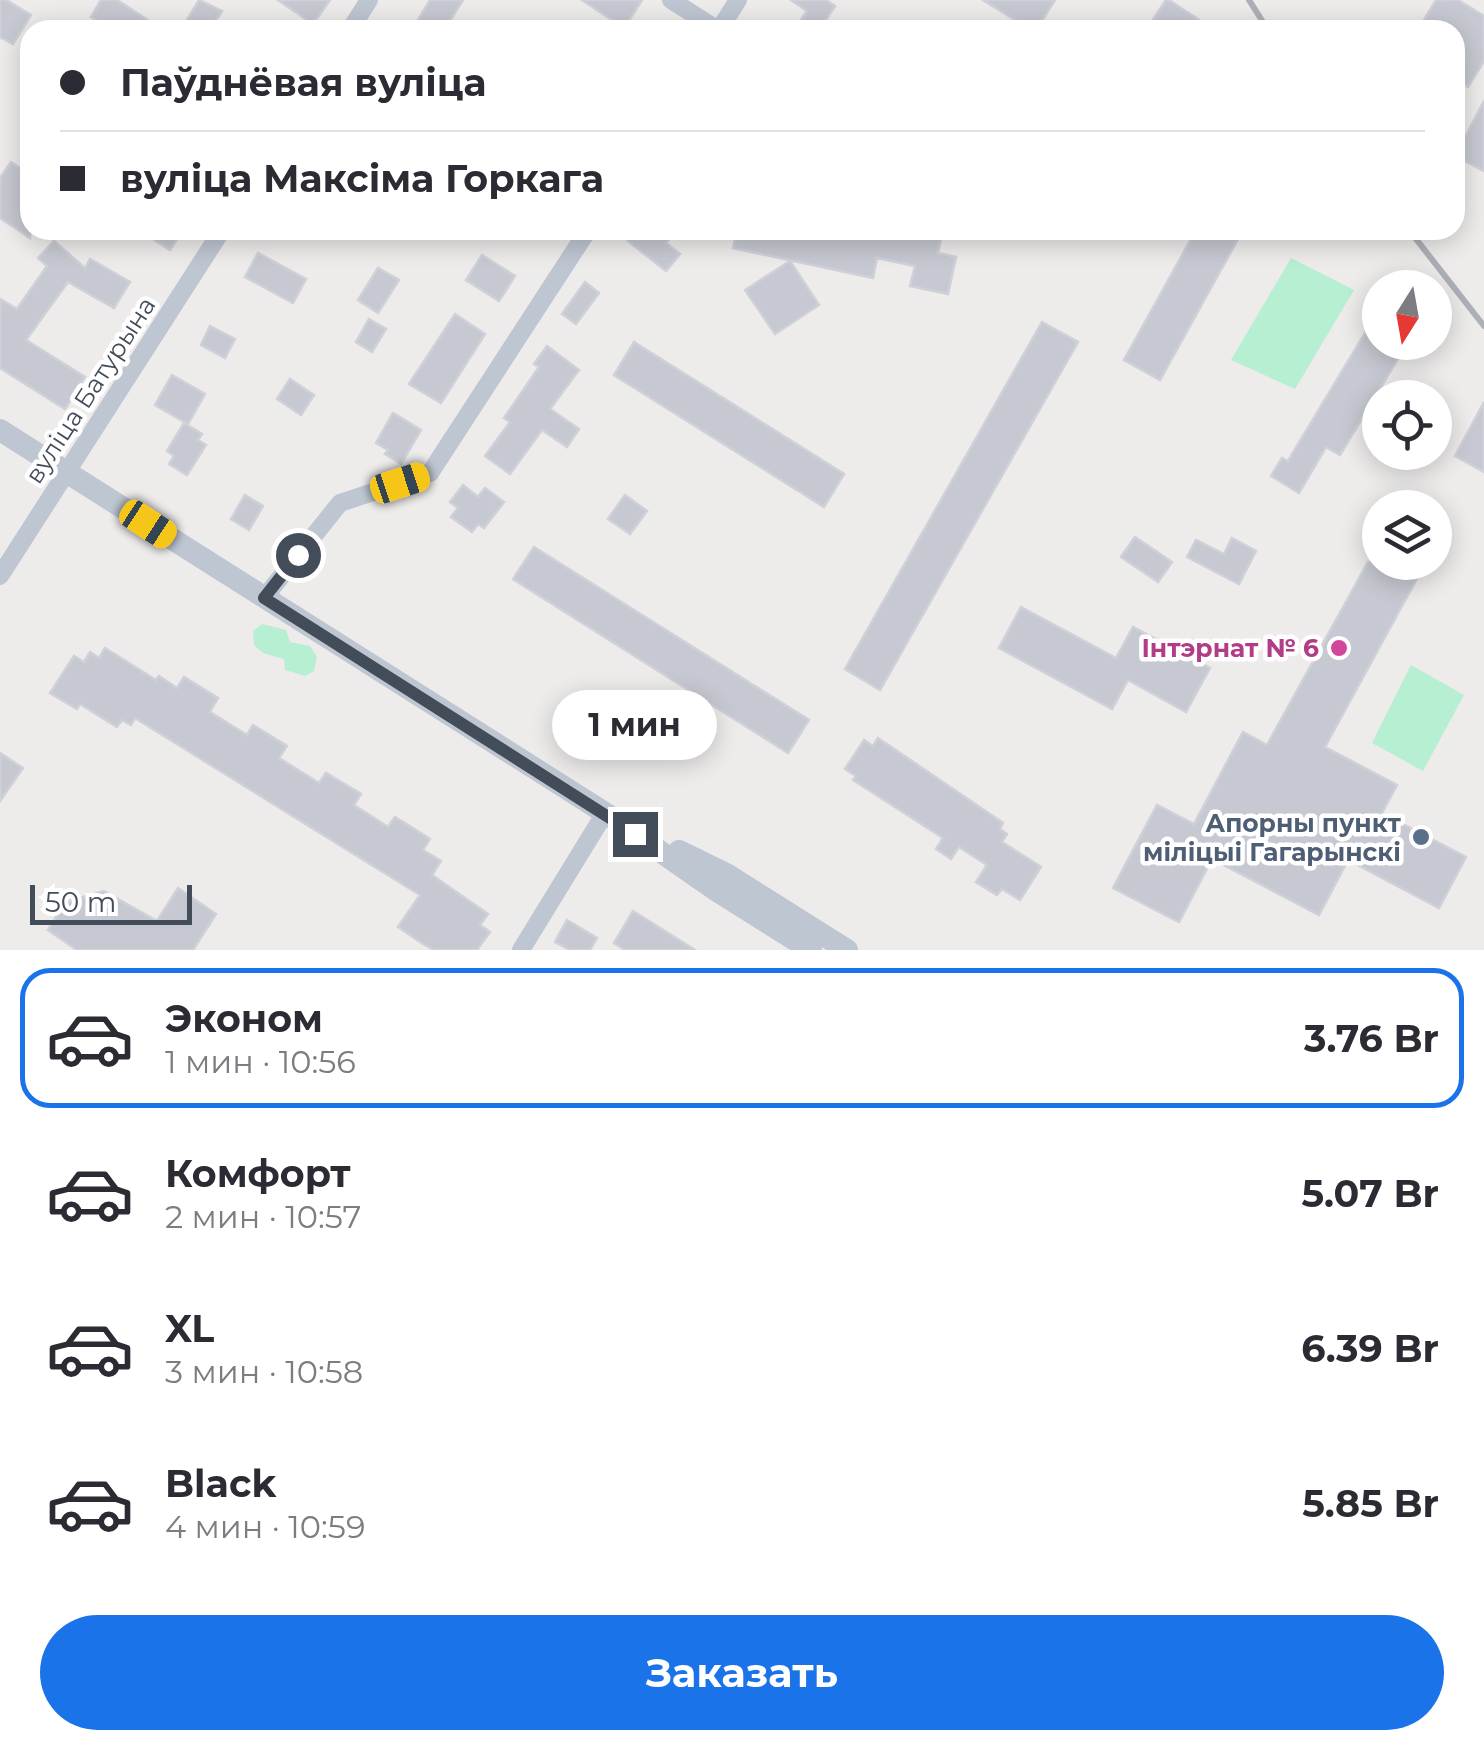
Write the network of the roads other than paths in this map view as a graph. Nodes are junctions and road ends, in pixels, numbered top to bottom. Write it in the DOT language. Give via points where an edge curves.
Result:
graph roads {
  1 [pos="670,0"];
  2 [pos="702,20"];
  3 [pos="216,240"];
  4 [pos="582,240"];
  5 [pos="0,430"];
  6 [pos="66,473"];
  7 [pos="0,576"];
  8 [pos="264,598"];
  9 [pos="605,813"];
  10 [pos="521,950"];
  11 [pos="810,950"];
  12 [pos="848,950"];
  1 -- 2 [label="street"];
  3 -- 6 [label="street, вуліца Батурына"];
  4 -- 8 [label="street" via="430,474 340,502"];
  5 -- 6 [label="street"];
  6 -- 7 [label="street, вуліца Батурына"];
  6 -- 8 [label="street"];
  8 -- 9 [label="street"];
  9 -- 10 [label="street"];
  9 -- 11 [label="street"];
  9 -- 12 [label="street" via="728,875"];
}
